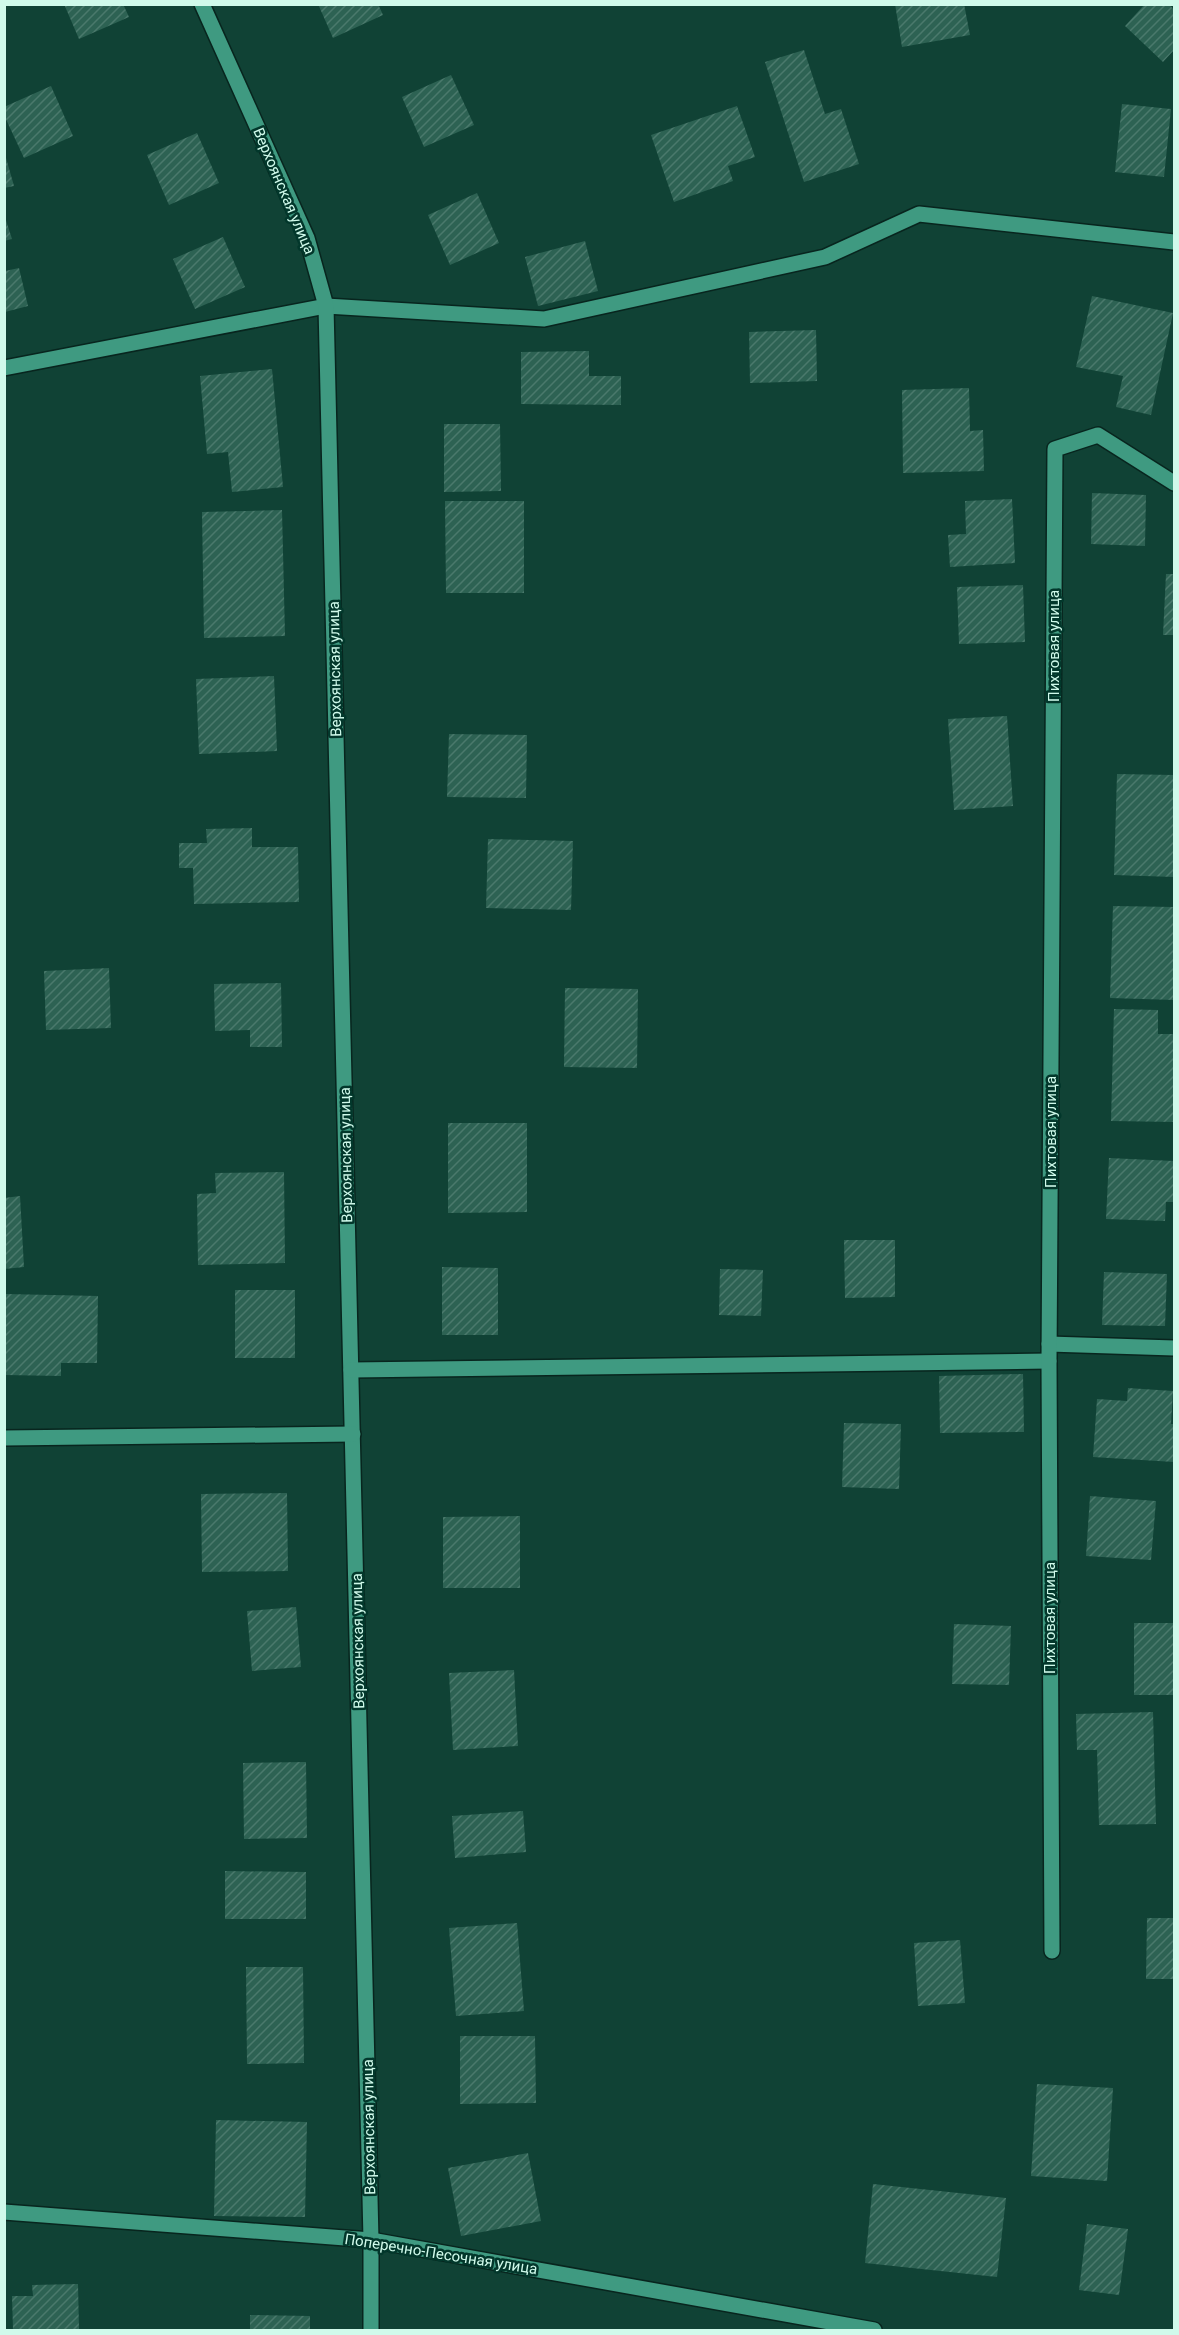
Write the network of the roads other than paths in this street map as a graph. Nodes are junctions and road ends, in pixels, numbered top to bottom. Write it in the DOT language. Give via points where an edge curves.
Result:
graph roads {
  1 [pos="202,4"];
  2 [pos="1174,242"];
  3 [pos="326,306"];
  4 [pos="4,368"];
  5 [pos="1174,483"];
  6 [pos="1049,1344"];
  7 [pos="1174,1348"];
  8 [pos="1049,1361"];
  9 [pos="351,1370"];
  10 [pos="353,1434"];
  11 [pos="4,1438"];
  12 [pos="1052,1951"];
  13 [pos="4,2212"];
  14 [pos="371,2240"];
  15 [pos="371,2331"];
  16 [pos="874,2331"];
  1 -- 3 [label="street, Верхоянская улица" via="307,238"];
  2 -- 3 [label="street" via="919,214 825,257 544,319"];
  3 -- 4 [label="street"];
  3 -- 9 [label="street, Верхоянская улица"];
  5 -- 6 [label="street, Пихтовая улица" via="1098,435 1055,449"];
  6 -- 7 [label="street"];
  6 -- 8 [label="street, Пихтовая улица"];
  8 -- 9 [label="street"];
  8 -- 12 [label="street, Пихтовая улица"];
  9 -- 10 [label="street, Верхоянская улица"];
  10 -- 11 [label="street"];
  10 -- 14 [label="street, Верхоянская улица"];
  13 -- 14 [label="street, Поперечно-Песочная улица"];
  14 -- 15 [label="street, Верхоянская улица"];
  14 -- 16 [label="street, Поперечно-Песочная улица"];
}
